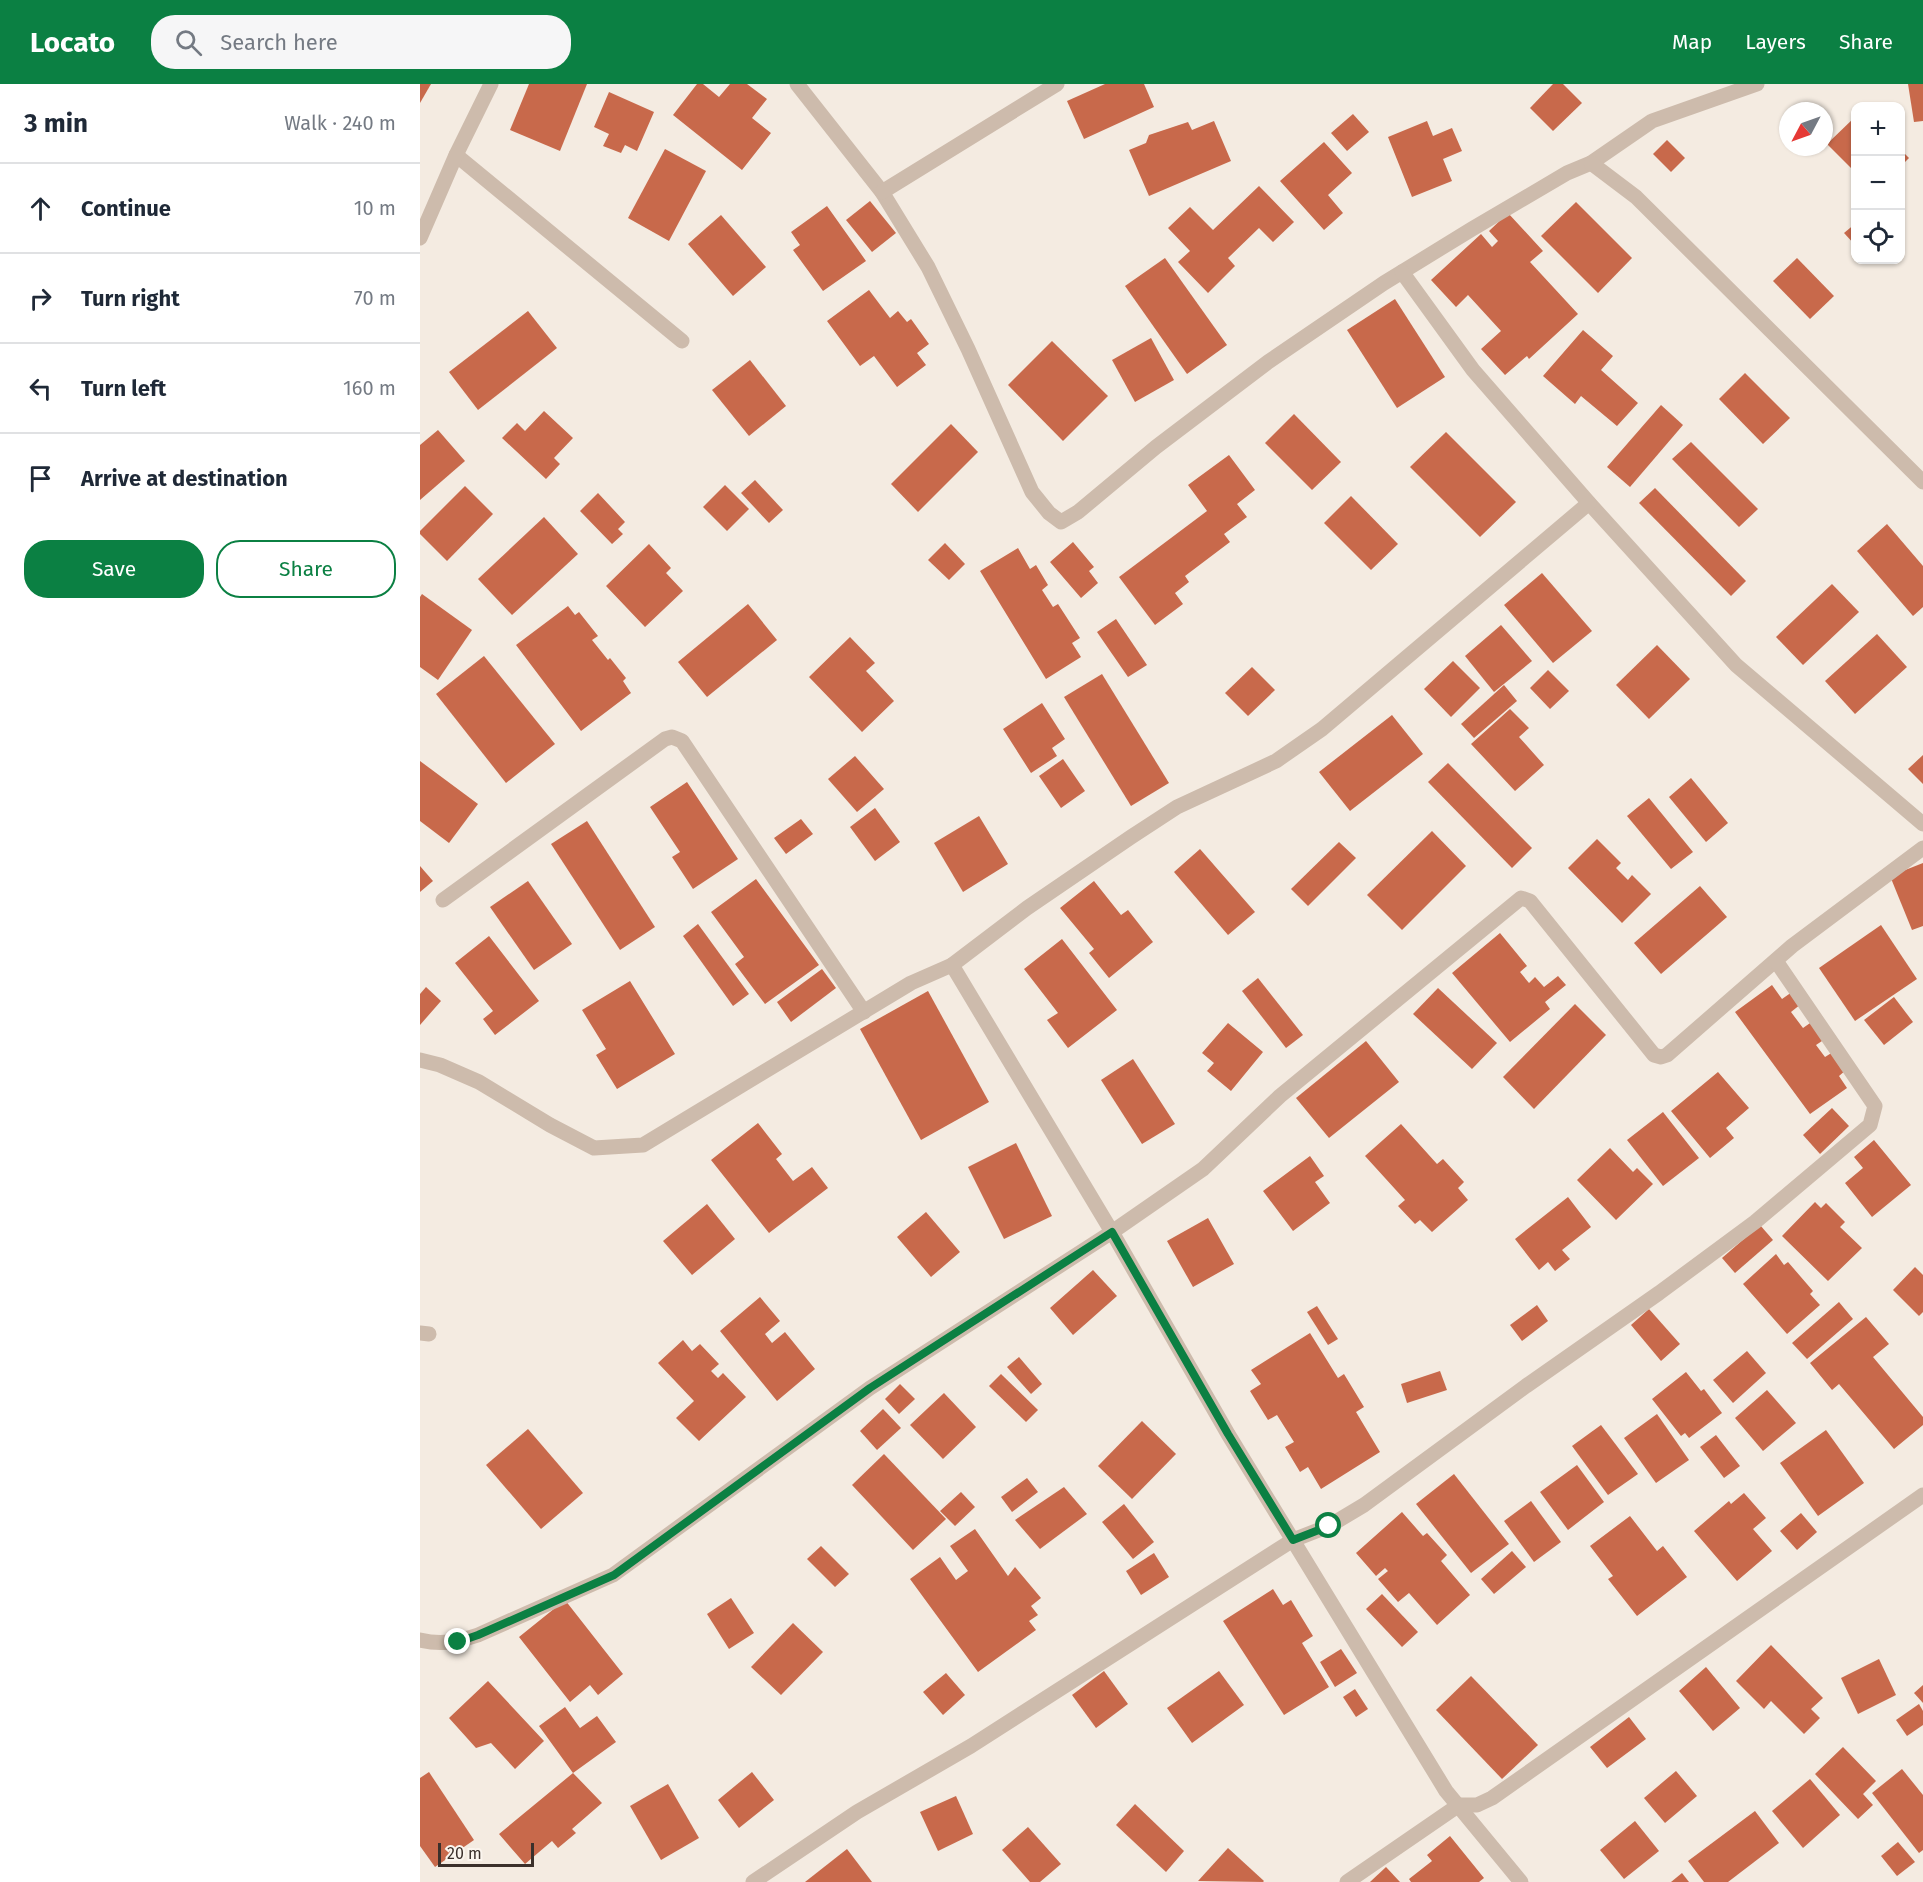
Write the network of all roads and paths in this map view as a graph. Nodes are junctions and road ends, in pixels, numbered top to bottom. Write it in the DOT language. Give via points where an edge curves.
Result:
graph roads {
  1 [pos="491,84"];
  2 [pos="797,84"];
  3 [pos="1057,84"];
  4 [pos="1757,84"];
  5 [pos="456,155"];
  6 [pos="1591,163"];
  7 [pos="882,192"];
  8 [pos="420,238"];
  9 [pos="1402,272"];
  10 [pos="682,341"];
  11 [pos="1923,482"];
  12 [pos="1589,504"];
  13 [pos="1923,824"];
  14 [pos="1923,848"];
  15 [pos="443,900"];
  16 [pos="1776,961"];
  17 [pos="952,965"];
  18 [pos="864,1011"];
  19 [pos="420,1060"];
  20 [pos="1112,1232"];
  21 [pos="1923,1495"];
  22 [pos="1293,1540"];
  23 [pos="420,1640"];
  24 [pos="1458,1805"];
  25 [pos="753,1882"];
  26 [pos="1347,1882"];
  27 [pos="1521,1882"];
  1 -- 5 [label="street"];
  2 -- 7 [label="street"];
  3 -- 7 [label="street"];
  4 -- 6 [label="street" via="1652,121"];
  5 -- 8 [label="street"];
  5 -- 10 [label="street"];
  6 -- 9 [label="street"];
  6 -- 11 [label="street" via="1636,197"];
  7 -- 9 [label="street" via="928,267 1032,492 1061,522 1268,362"];
  9 -- 12 [label="street" via="1473,370"];
  12 -- 13 [label="street" via="1736,665"];
  12 -- 17 [label="street" via="1322,729 1276,761 1178,807 1027,908"];
  14 -- 16 [label="street"];
  15 -- 18 [label="street" via="672,737 682,741"];
  16 -- 20 [label="street" via="1660,1057 1654,1055 1530,902 1521,898 1280,1096 1203,1169"];
  16 -- 22 [label="street" via="1875,1106 1870,1125 1755,1222 1659,1293 1364,1505 1329,1526"];
  17 -- 18 [label="street" via="911,983"];
  17 -- 20 [label="street"];
  18 -- 19 [label="street" via="643,1145 620,1148 594,1148 479,1082"];
  20 -- 22 [label="street"];
  20 -- 23 [label="street" via="870,1388 614,1575 458,1642 438,1644"];
  21 -- 24 [label="street" via="1492,1798"];
  22 -- 24 [label="street"];
  22 -- 25 [label="street" via="971,1746 857,1812"];
  24 -- 26 [label="street"];
  24 -- 27 [label="street"];
}
